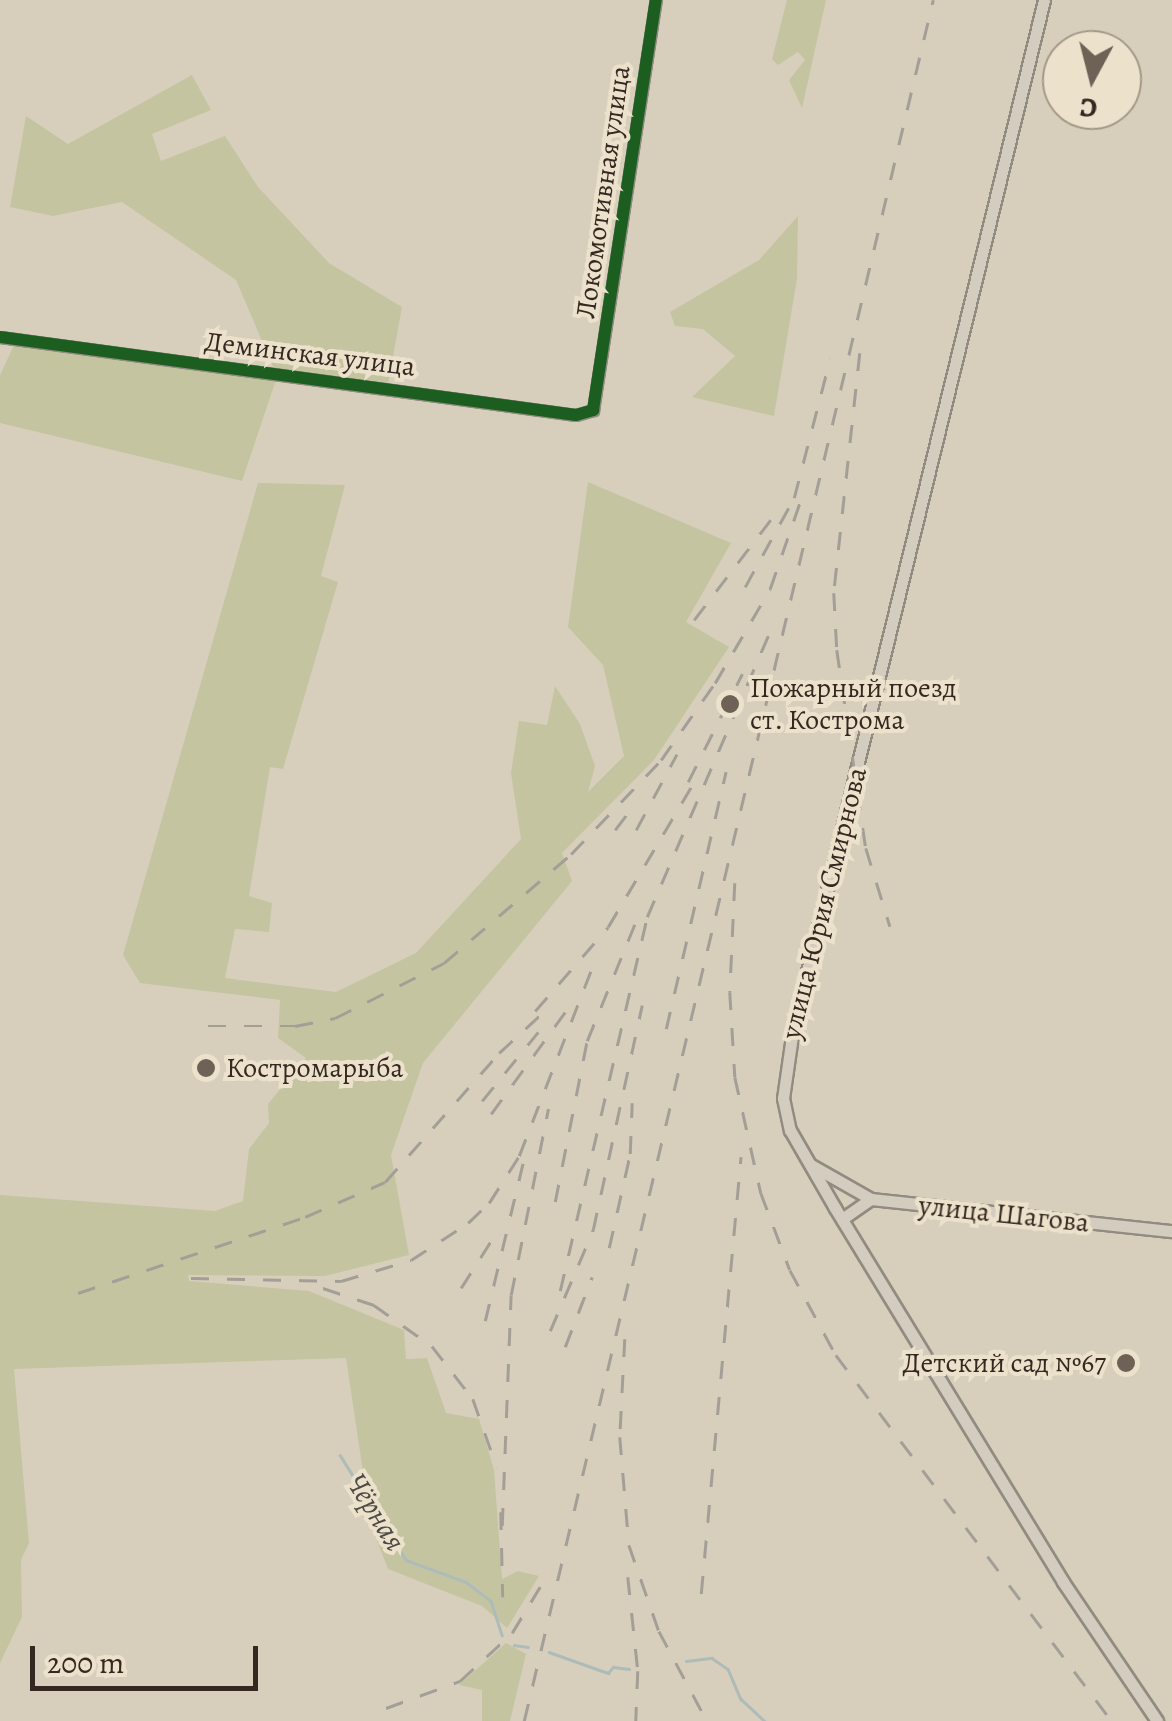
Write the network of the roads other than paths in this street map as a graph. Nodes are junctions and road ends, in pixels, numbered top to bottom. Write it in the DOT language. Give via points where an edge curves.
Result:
graph roads {
  1 [pos="656,0"];
  2 [pos="1044,0"];
  3 [pos="0,336"];
  4 [pos="601,392"];
  5 [pos="808,1162"];
  6 [pos="872,1199"];
  7 [pos="842,1219"];
  8 [pos="1172,1231"];
  9 [pos="1157,1721"];
  1 -- 4 [label="street, Локомотивная улица"];
  2 -- 5 [label="main road, улица Юрия Смирнова" via="785,1060 785,1112"];
  3 -- 4 [label="street, Деминская улица" via="576,415 593,410"];
  5 -- 6 [label="main road"];
  5 -- 7 [label="main road, улица Юрия Смирнова"];
  6 -- 7 [label="main road"];
  6 -- 8 [label="main road, улица Шагова"];
  7 -- 9 [label="main road, улица Юрия Смирнова" via="1063,1582"];
}
